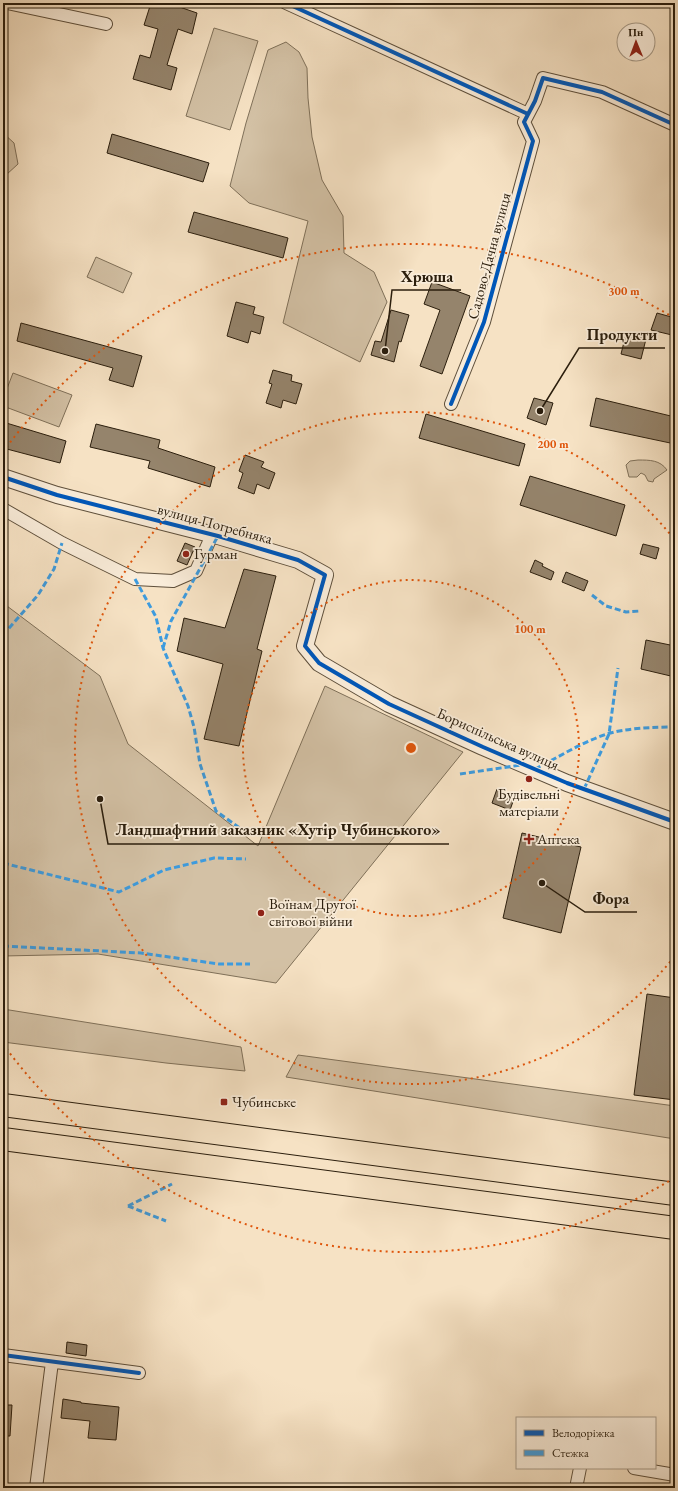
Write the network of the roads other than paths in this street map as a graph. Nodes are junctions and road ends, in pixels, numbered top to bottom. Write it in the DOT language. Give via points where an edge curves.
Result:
graph roads {
  1 [pos="7,3"];
  2 [pos="286,3"];
  3 [pos="106,24"];
  4 [pos="528,114"];
  5 [pos="675,126"];
  6 [pos="451,404"];
  7 [pos="3,477"];
  8 [pos="3,509"];
  9 [pos="212,535"];
  10 [pos="319,663"];
  11 [pos="675,822"];
  12 [pos="3,1105"];
  13 [pos="3,1139"];
  14 [pos="675,1194"];
  15 [pos="675,1228"];
  16 [pos="3,1355"];
  17 [pos="52,1362"];
  18 [pos="139,1373"];
  19 [pos="580,1469"];
  20 [pos="640,1469"];
  21 [pos="675,1475"];
  22 [pos="36,1488"];
  23 [pos="576,1488"];
  1 -- 3 [label="street"];
  2 -- 4 [label="street"];
  4 -- 5 [label="street, Садово-Дачна вулиця" via="543,78 602,92"];
  4 -- 6 [label="street, Садово-Дачна вулиця" via="524,122 532,141 484,322"];
  7 -- 9 [label="street, вулиця Погребняка"];
  8 -- 9 [label="street" via="62,543 135,579 173,581 196,571"];
  9 -- 10 [label="street, вулиця Погребняка" via="298,560 325,575 305,646"];
  10 -- 11 [label="street, Бориспільська вулиця" via="389,704 483,747 567,783"];
  12 -- 14 [label="highway"];
  13 -- 15 [label="highway"];
  16 -- 17 [label="street"];
  17 -- 18 [label="street"];
  17 -- 22 [label="street"];
  19 -- 23 [label="street"];
  20 -- 21 [label="street"];
}
